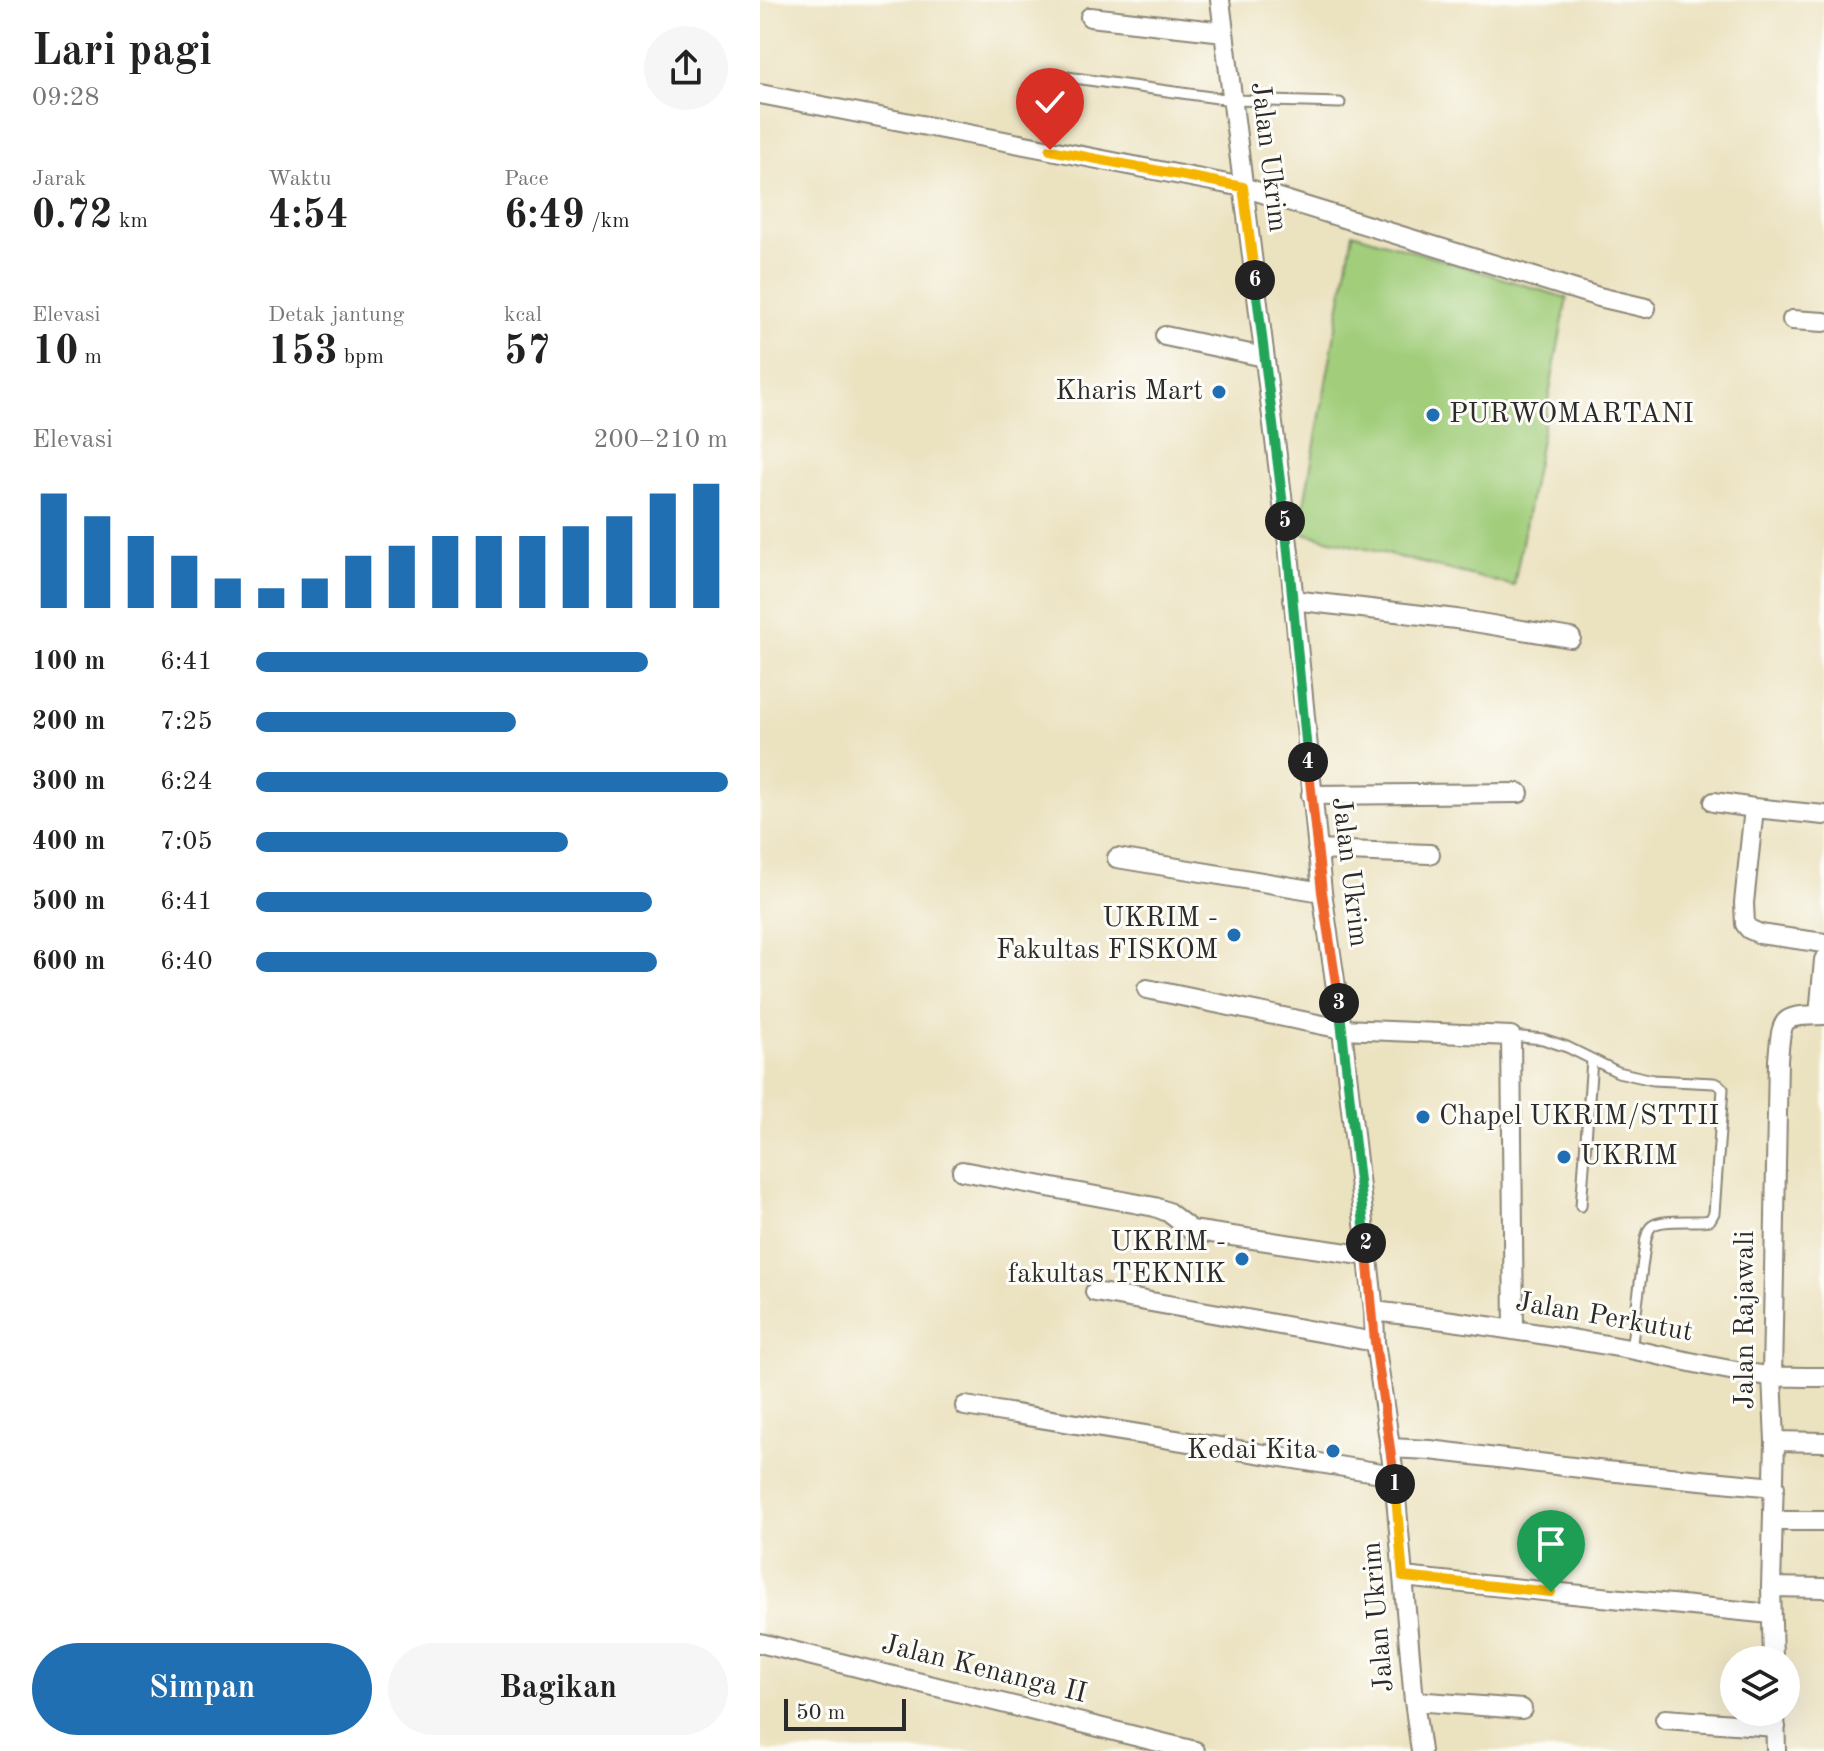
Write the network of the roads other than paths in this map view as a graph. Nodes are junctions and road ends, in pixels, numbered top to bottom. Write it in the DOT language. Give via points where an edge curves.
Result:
graph roads {
  1 [pos="1220,0"];
  2 [pos="1090,17"];
  3 [pos="1224,32"];
  4 [pos="1067,77"];
  5 [pos="760,94"];
  6 [pos="1232,100"];
  7 [pos="1340,103"];
  8 [pos="1243,187"];
  9 [pos="1646,308"];
  10 [pos="1792,320"];
  11 [pos="1824,322"];
  12 [pos="1165,336"];
  13 [pos="1264,357"];
  14 [pos="1293,600"];
  15 [pos="1571,638"];
  16 [pos="1519,793"];
  17 [pos="1311,795"];
  18 [pos="1714,802"];
  19 [pos="1754,808"];
  20 [pos="1824,815"];
  21 [pos="1317,850"];
  22 [pos="1430,854"];
  23 [pos="1117,858"];
  24 [pos="1322,892"];
  25 [pos="1824,943"];
  26 [pos="1824,960"];
  27 [pos="1147,989"];
  28 [pos="1821,1015"];
  29 [pos="1342,1029"];
  30 [pos="1511,1036"];
  31 [pos="1592,1060"];
  32 [pos="962,1171"];
  33 [pos="1581,1206"];
  34 [pos="1368,1256"];
  35 [pos="1095,1292"];
  36 [pos="1374,1311"];
  37 [pos="1514,1330"];
  38 [pos="1375,1342"];
  39 [pos="1631,1350"];
  40 [pos="1772,1376"];
  41 [pos="1824,1377"];
  42 [pos="965,1406"];
  43 [pos="1775,1441"];
  44 [pos="1824,1442"];
  45 [pos="1389,1448"];
  46 [pos="1394,1475"];
  47 [pos="1775,1487"];
  48 [pos="1774,1521"];
  49 [pos="1824,1521"];
  50 [pos="1403,1577"];
  51 [pos="1771,1587"];
  52 [pos="1824,1588"];
  53 [pos="1771,1614"];
  54 [pos="1772,1646"];
  55 [pos="761,1647"];
  56 [pos="1414,1701"];
  57 [pos="1522,1709"];
  58 [pos="1665,1719"];
  59 [pos="1720,1719"];
  60 [pos="1776,1726"];
  61 [pos="1195,1751"];
  62 [pos="1421,1751"];
  63 [pos="1776,1751"];
  1 -- 3 [label="street, Jalan Ukrim"];
  2 -- 3 [label="street"];
  3 -- 6 [label="street, Jalan Ukrim"];
  4 -- 6 [label="lane"];
  5 -- 8 [label="street"];
  6 -- 7 [label="lane"];
  6 -- 8 [label="street, Jalan Ukrim"];
  8 -- 9 [label="street"];
  8 -- 13 [label="street, Jalan Ukrim"];
  10 -- 11 [label="street"];
  12 -- 13 [label="street"];
  13 -- 14 [label="street, Jalan Ukrim"];
  14 -- 15 [label="street"];
  14 -- 17 [label="street, Jalan Ukrim"];
  16 -- 17 [label="street"];
  17 -- 21 [label="street, Jalan Ukrim"];
  18 -- 19 [label="street"];
  19 -- 20 [label="street"];
  19 -- 25 [label="street" via="1745,924 1760,934"];
  21 -- 22 [label="street"];
  21 -- 24 [label="street, Jalan Ukrim"];
  23 -- 24 [label="street"];
  24 -- 29 [label="street, Jalan Ukrim"];
  26 -- 28 [label="street"];
  27 -- 29 [label="street"];
  28 -- 40 [label="street, Jalan Rajawali" via="1793,1016 1780,1032"];
  29 -- 30 [label="street"];
  29 -- 34 [label="street, Jalan Ukrim"];
  30 -- 31 [label="lane" via="1543,1039"];
  30 -- 37 [label="street"];
  31 -- 33 [label="lane"];
  31 -- 39 [label="lane" via="1653,1080 1714,1083 1723,1089 1714,1213 1699,1223 1665,1222 1649,1229"];
  32 -- 34 [label="street" via="1155,1207 1191,1230"];
  34 -- 36 [label="street, Jalan Ukrim"];
  35 -- 38 [label="street"];
  36 -- 37 [label="street, Jalan Perkutut"];
  36 -- 38 [label="street, Jalan Ukrim"];
  37 -- 39 [label="street, Jalan Perkutut"];
  38 -- 45 [label="street, Jalan Ukrim"];
  39 -- 40 [label="street, Jalan Perkutut"];
  40 -- 41 [label="street, Jalan Perkutut"];
  40 -- 43 [label="street, Jalan Rajawali"];
  42 -- 46 [label="street"];
  43 -- 44 [label="street"];
  43 -- 47 [label="street, Jalan Rajawali"];
  45 -- 46 [label="street, Jalan Ukrim"];
  45 -- 47 [label="street"];
  46 -- 50 [label="street, Jalan Ukrim"];
  47 -- 48 [label="street, Jalan Rajawali"];
  48 -- 49 [label="street"];
  48 -- 51 [label="street, Jalan Rajawali"];
  50 -- 53 [label="street"];
  50 -- 56 [label="street, Jalan Ukrim"];
  51 -- 52 [label="street"];
  51 -- 53 [label="street, Jalan Rajawali"];
  53 -- 54 [label="street, Jalan Rajawali"];
  55 -- 61 [label="street, Jalan Kenanga II"];
  56 -- 57 [label="street"];
  56 -- 62 [label="street, Jalan Ukrim"];
  58 -- 59 [label="street"];
  60 -- 63 [label="street"];
}
